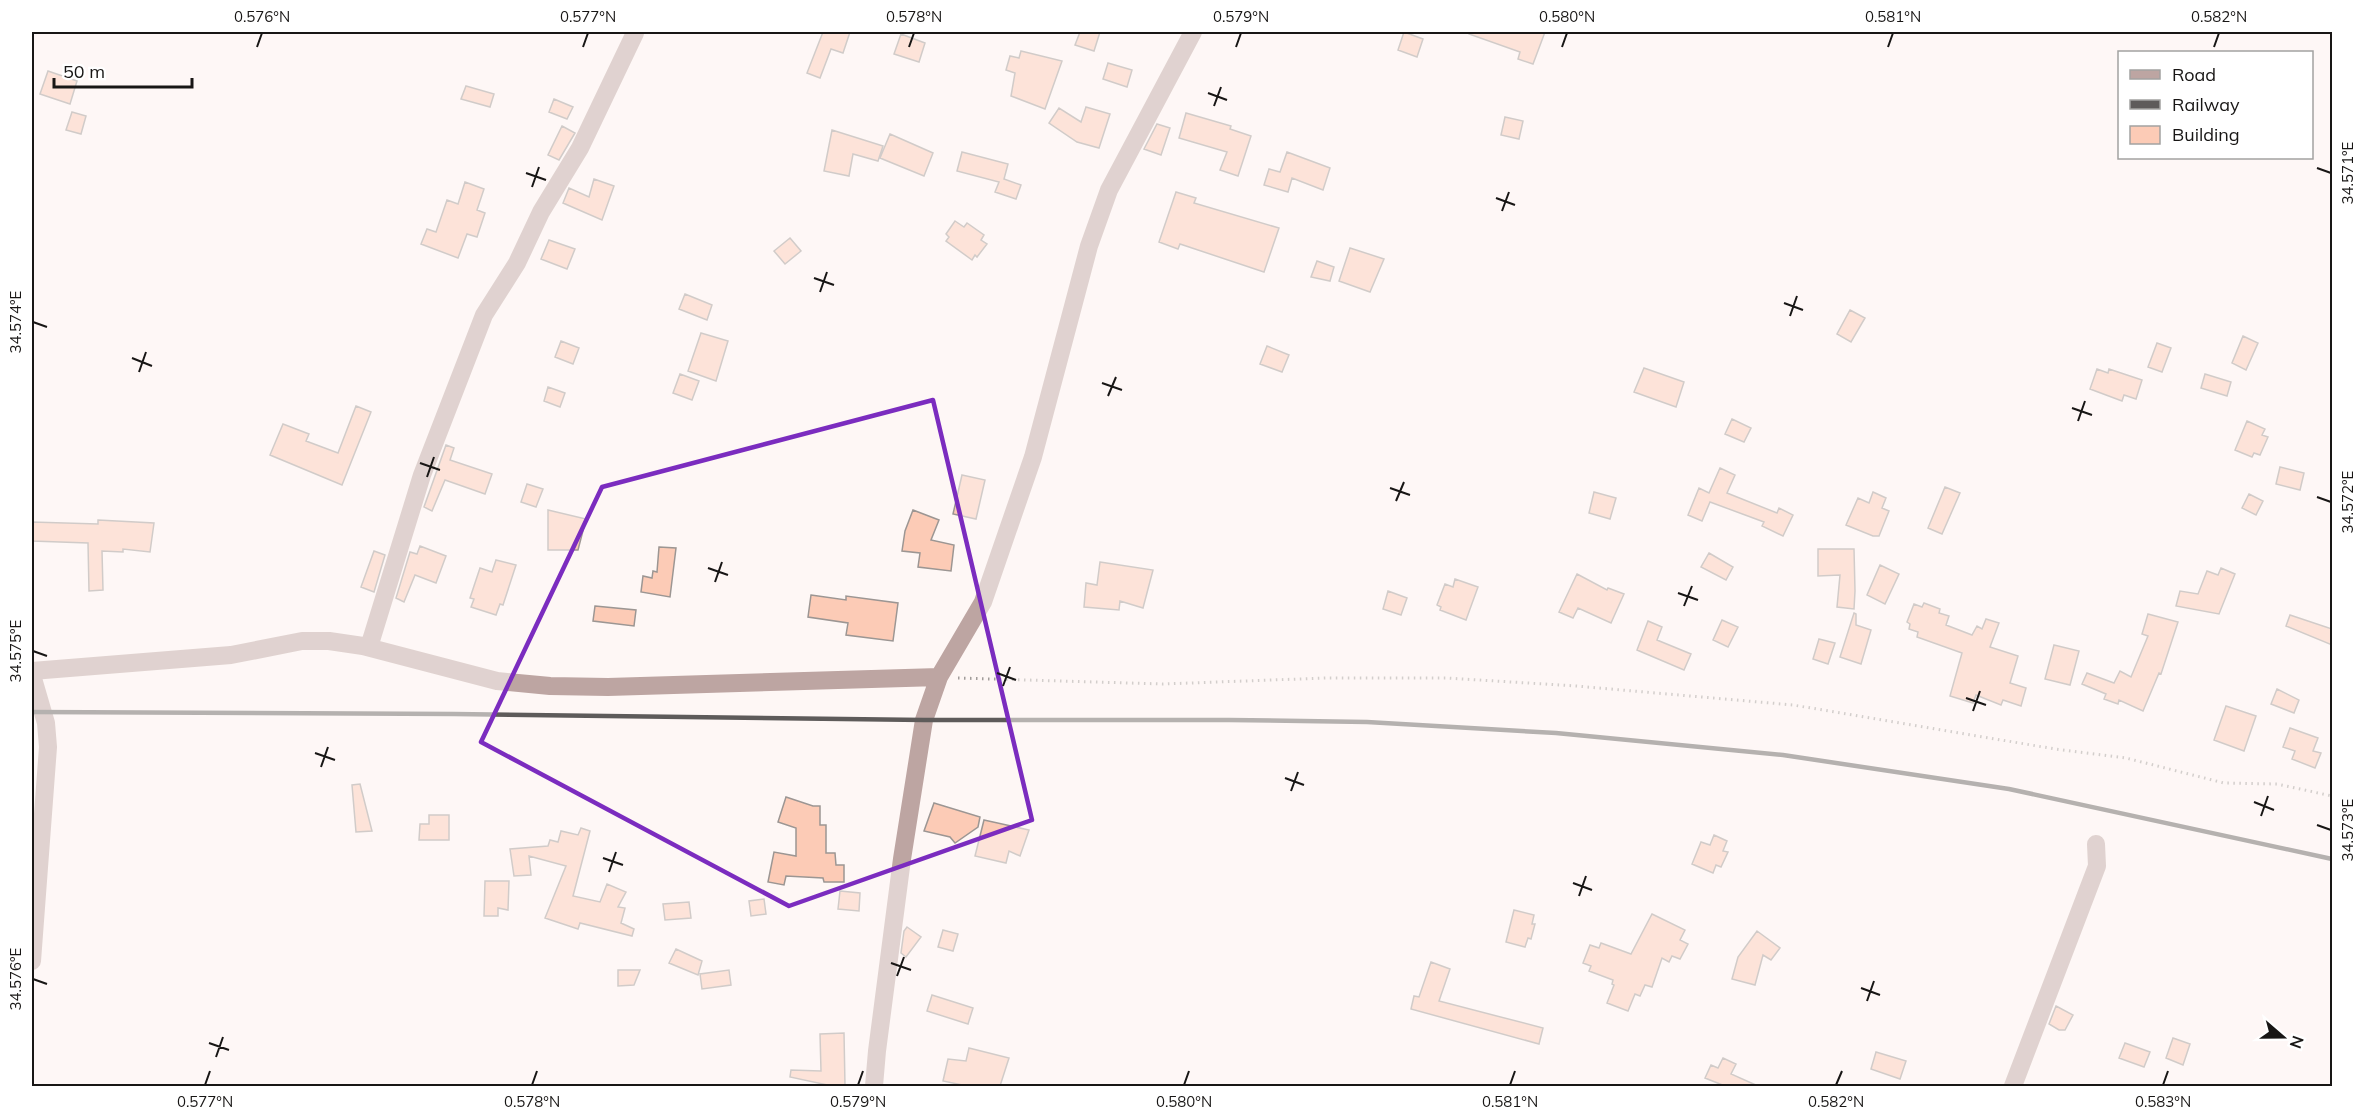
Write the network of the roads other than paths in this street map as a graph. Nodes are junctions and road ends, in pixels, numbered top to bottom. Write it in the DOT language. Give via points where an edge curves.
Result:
graph roads {
  1 [pos="1193,32"];
  2 [pos="634,33"];
  3 [pos="369,647"];
  4 [pos="32,673"];
  5 [pos="939,677"];
  6 [pos="2096,844"];
  7 [pos="32,961"];
  8 [pos="874,1086"];
  9 [pos="2013,1086"];
  1 -- 5 [label="street" via="1109,190 1089,246 1033,457 987,591"];
  2 -- 3 [label="street" via="580,148 484,315 422,475"];
  3 -- 4 [label="street" via="302,641 231,655"];
  3 -- 5 [label="street" via="497,681 550,686"];
  4 -- 7 [label="street" via="46,723 48,747"];
  5 -- 8 [label="street" via="924,720"];
  6 -- 9 [label="street" via="2097,866"];
}
